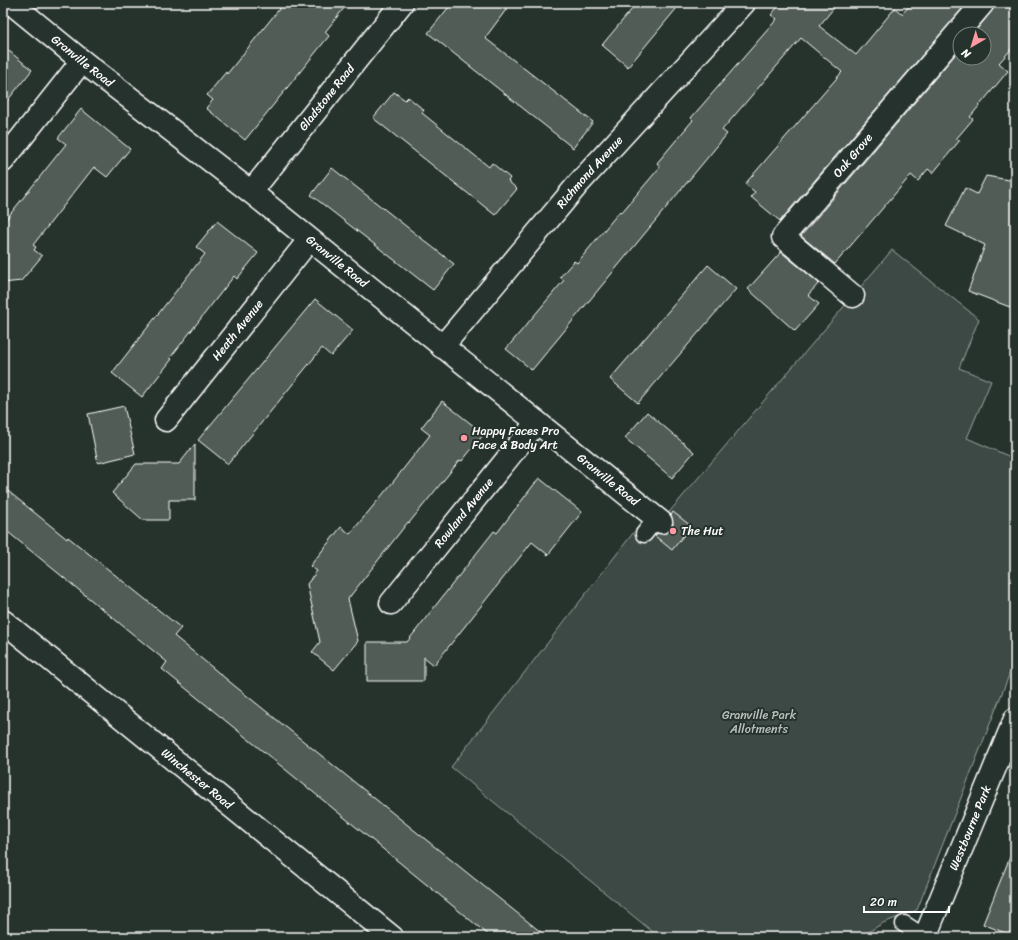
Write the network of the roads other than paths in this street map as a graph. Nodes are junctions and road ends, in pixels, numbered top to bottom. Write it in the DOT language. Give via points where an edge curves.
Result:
graph roads {
  1 [pos="11,3"];
  2 [pos="402,3"];
  3 [pos="744,3"];
  4 [pos="983,3"];
  5 [pos="82,61"];
  6 [pos="3,161"];
  7 [pos="251,192"];
  8 [pos="309,240"];
  9 [pos="854,296"];
  10 [pos="442,347"];
  11 [pos="166,420"];
  12 [pos="537,422"];
  13 [pos="654,525"];
  14 [pos="391,602"];
  15 [pos="3,621"];
  16 [pos="1015,719"];
  17 [pos="904,924"];
  18 [pos="392,937"];
  19 [pos="925,937"];
  1 -- 5 [label="street, Granville Road"];
  2 -- 7 [label="street, Gladstone Road"];
  3 -- 10 [label="street, Richmond Avenue" via="579,183"];
  4 -- 9 [label="street, Oak Grove" via="783,237"];
  5 -- 6 [label="street"];
  5 -- 7 [label="street, Granville Road"];
  7 -- 8 [label="street, Granville Road"];
  8 -- 10 [label="street, Granville Road"];
  8 -- 11 [label="street, Heath Avenue"];
  10 -- 12 [label="street, Granville Road"];
  12 -- 13 [label="street, Granville Road"];
  12 -- 14 [label="street, Rowland Avenue"];
  15 -- 18 [label="street, Winchester Road"];
  16 -- 19 [label="street, Westbourne Park"];
  17 -- 19 [label="lane"];
}
